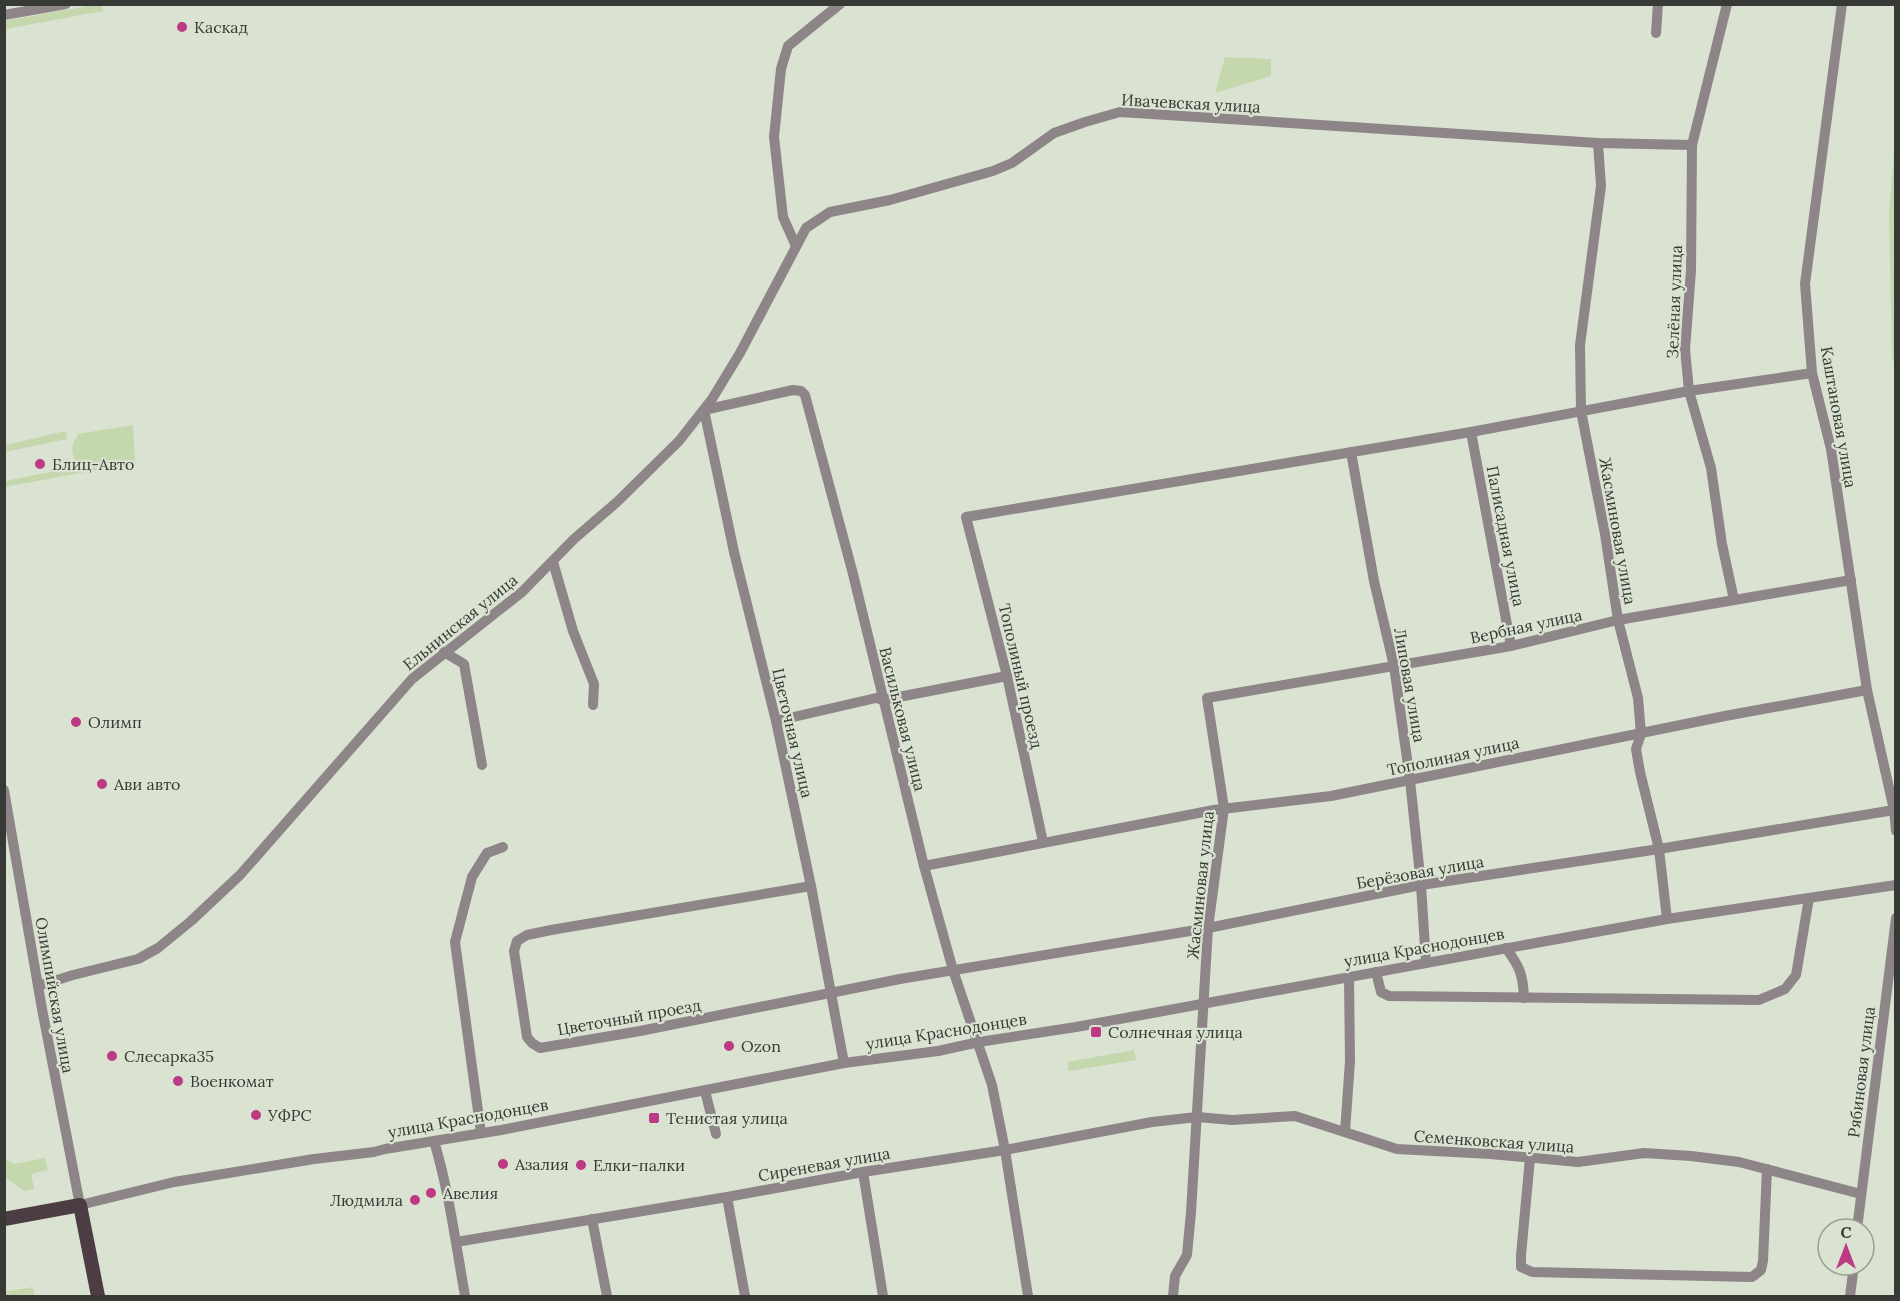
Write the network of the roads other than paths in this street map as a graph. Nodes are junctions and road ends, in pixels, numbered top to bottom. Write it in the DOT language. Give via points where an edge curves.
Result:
graph roads {
  1 [pos="66,4"];
  2 [pos="840,4"];
  3 [pos="1658,4"];
  4 [pos="1727,4"];
  5 [pos="1842,4"];
  6 [pos="4,15"];
  7 [pos="1656,33"];
  8 [pos="1598,143"];
  9 [pos="1692,145"];
  10 [pos="806,228"];
  11 [pos="796,246"];
  12 [pos="1812,373"];
  13 [pos="1689,391"];
  14 [pos="704,410"];
  15 [pos="1581,411"];
  16 [pos="1471,432"];
  17 [pos="1351,452"];
  18 [pos="553,562"];
  19 [pos="1851,580"];
  20 [pos="1734,600"];
  21 [pos="1618,621"];
  22 [pos="1511,646"];
  23 [pos="444,652"];
  24 [pos="1394,666"];
  25 [pos="1007,676"];
  26 [pos="1867,690"];
  27 [pos="1207,698"];
  28 [pos="883,700"];
  29 [pos="593,705"];
  30 [pos="776,721"];
  31 [pos="1641,734"];
  32 [pos="482,765"];
  33 [pos="1410,780"];
  34 [pos="4,790"];
  35 [pos="1224,808"];
  36 [pos="1894,810"];
  37 [pos="1896,831"];
  38 [pos="1043,842"];
  39 [pos="503,847"];
  40 [pos="1659,849"];
  41 [pos="924,866"];
  42 [pos="1421,885"];
  43 [pos="1896,885"];
  44 [pos="810,886"];
  45 [pos="1809,898"];
  46 [pos="1896,918"];
  47 [pos="1667,920"];
  48 [pos="1209,928"];
  49 [pos="1506,948"];
  50 [pos="1426,963"];
  51 [pos="953,970"];
  52 [pos="1376,972"];
  53 [pos="1349,977"];
  54 [pos="38,986"];
  55 [pos="831,992"];
  56 [pos="1524,998"];
  57 [pos="1203,1004"];
  58 [pos="979,1042"];
  59 [pos="844,1063"];
  60 [pos="705,1091"];
  61 [pos="1197,1117"];
  62 [pos="481,1132"];
  63 [pos="1345,1132"];
  64 [pos="716,1134"];
  65 [pos="434,1141"];
  66 [pos="1005,1150"];
  67 [pos="1530,1158"];
  68 [pos="1767,1169"];
  69 [pos="862,1172"];
  70 [pos="1861,1194"];
  71 [pos="727,1197"];
  72 [pos="80,1204"];
  73 [pos="1858,1217"];
  74 [pos="4,1219"];
  75 [pos="592,1219"];
  76 [pos="456,1242"];
  77 [pos="1852,1277"];
  78 [pos="98,1296"];
  79 [pos="465,1296"];
  80 [pos="607,1296"];
  81 [pos="745,1296"];
  82 [pos="883,1296"];
  83 [pos="1028,1296"];
  84 [pos="1173,1296"];
  85 [pos="1850,1296"];
  1 -- 6 [label="street"];
  2 -- 11 [label="street" via="788,46 781,69 774,137 783,217"];
  3 -- 7 [label="street"];
  4 -- 9 [label="street, Зелёная улица"];
  5 -- 12 [label="street, Каштановая улица" via="1805,284"];
  8 -- 9 [label="street, Ивачевская улица"];
  8 -- 10 [label="street, Ивачевская улица" via="1120,112 1054,133 1012,163 993,171 830,212"];
  8 -- 15 [label="street, Жасминовая улица" via="1601,186 1580,345"];
  9 -- 13 [label="street, Зелёная улица" via="1691,272 1684,349"];
  10 -- 11 [label="street, Ельнинская улица"];
  11 -- 14 [label="street, Ельнинская улица" via="740,353"];
  12 -- 13 [label="street"];
  12 -- 19 [label="street, Каштановая улица" via="1831,449"];
  13 -- 15 [label="street"];
  13 -- 20 [label="street, Зелёная улица" via="1711,468"];
  14 -- 18 [label="street, Ельнинская улица" via="679,441"];
  14 -- 28 [label="street, Васильковая улица" via="793,390 805,395"];
  14 -- 30 [label="street, Цветочная улица"];
  15 -- 16 [label="street"];
  15 -- 21 [label="street, Жасминовая улица"];
  16 -- 17 [label="street"];
  16 -- 22 [label="street, Палисадная улица"];
  17 -- 24 [label="street, Липовая улица"];
  17 -- 25 [label="street, Тополиный проезд" via="966,517"];
  18 -- 23 [label="street, Ельнинская улица" via="516,597"];
  18 -- 29 [label="street" via="573,631 594,684"];
  19 -- 20 [label="street, Вербная улица"];
  19 -- 26 [label="street, Каштановая улица"];
  20 -- 21 [label="street, Вербная улица"];
  21 -- 22 [label="street, Вербная улица"];
  21 -- 31 [label="street, Жасминовая улица" via="1638,698"];
  22 -- 24 [label="street, Вербная улица"];
  23 -- 32 [label="street" via="464,664"];
  23 -- 54 [label="street, Ельнинская улица" via="412,679 240,875 175,935 138,958"];
  24 -- 27 [label="street, Вербная улица"];
  24 -- 33 [label="street, Липовая улица"];
  25 -- 28 [label="street"];
  25 -- 38 [label="street, Тополиный проезд"];
  26 -- 31 [label="street, Тополиная улица"];
  26 -- 36 [label="street, Каштановая улица"];
  27 -- 35 [label="street, Жасминовая улица"];
  28 -- 30 [label="street" via="876,698"];
  28 -- 41 [label="street, Васильковая улица"];
  30 -- 44 [label="street, Цветочная улица"];
  31 -- 33 [label="street, Тополиная улица"];
  31 -- 40 [label="street, Жасминовая улица" via="1636,748"];
  33 -- 35 [label="street, Тополиная улица" via="1331,796"];
  33 -- 42 [label="street, Липовая улица"];
  34 -- 54 [label="street, Олимпийская улица"];
  35 -- 38 [label="street, Тополиная улица"];
  35 -- 48 [label="street, Жасминовая улица"];
  36 -- 37 [label="street, Каштановая улица"];
  36 -- 40 [label="street, Берёзовая улица"];
  38 -- 41 [label="street, Тополиная улица"];
  39 -- 62 [label="street" via="487,853 472,878 455,942"];
  40 -- 42 [label="street, Берёзовая улица"];
  40 -- 47 [label="street, Жасминовая улица"];
  41 -- 51 [label="street, Васильковая улица"];
  42 -- 48 [label="street, Берёзовая улица"];
  42 -- 50 [label="street, Липовая улица"];
  43 -- 45 [label="street, улица Краснодонцев"];
  44 -- 55 [label="street, Цветочная улица"];
  44 -- 55 [label="street, Цветочный проезд" via="551,930 517,941 514,951 527,1037 540,1048"];
  45 -- 47 [label="street, улица Краснодонцев"];
  45 -- 56 [label="street" via="1796,975 1785,989 1759,1000"];
  46 -- 70 [label="street, Рябиновая улица"];
  47 -- 49 [label="street, улица Краснодонцев"];
  48 -- 51 [label="street, Берёзовая улица"];
  48 -- 57 [label="street, Жасминовая улица"];
  49 -- 50 [label="street, улица Краснодонцев"];
  49 -- 56 [label="street" via="1519,966"];
  50 -- 52 [label="street, улица Краснодонцев"];
  51 -- 55 [label="street, Цветочный проезд"];
  51 -- 58 [label="street, Васильковая улица"];
  52 -- 53 [label="street, улица Краснодонцев"];
  52 -- 56 [label="street" via="1382,992 1389,996"];
  53 -- 57 [label="street, улица Краснодонцев"];
  53 -- 63 [label="street" via="1350,1061"];
  54 -- 72 [label="street, Олимпийская улица"];
  55 -- 59 [label="street, Цветочная улица"];
  57 -- 58 [label="street, улица Краснодонцев"];
  57 -- 61 [label="street, Жасминовая улица"];
  58 -- 59 [label="street, улица Краснодонцев"];
  58 -- 66 [label="street, Васильковая улица"];
  59 -- 60 [label="street, улица Краснодонцев"];
  60 -- 62 [label="street, улица Краснодонцев"];
  60 -- 64 [label="street"];
  61 -- 63 [label="street, Семенковская улица" via="1232,1120 1295,1116"];
  61 -- 66 [label="street, Сиреневая улица"];
  61 -- 84 [label="street, Жасминовая улица" via="1187,1255 1175,1275"];
  62 -- 65 [label="street, улица Краснодонцев"];
  63 -- 67 [label="street, Семенковская улица" via="1397,1149"];
  65 -- 72 [label="street, улица Краснодонцев" via="183,1180"];
  65 -- 76 [label="street"];
  66 -- 69 [label="street, Сиреневая улица"];
  66 -- 83 [label="street"];
  67 -- 68 [label="street, Семенковская улица" via="1578,1162 1644,1153 1739,1162"];
  67 -- 68 [label="street" via="1521,1267 1532,1272 1752,1278 1761,1270"];
  68 -- 70 [label="street, Семенковская улица"];
  69 -- 71 [label="street, Сиреневая улица"];
  69 -- 82 [label="street"];
  70 -- 73 [label="street, Рябиновая улица"];
  71 -- 75 [label="street, Сиреневая улица"];
  71 -- 81 [label="street"];
  72 -- 74 [label="main road, улица Краснодонцев"];
  72 -- 78 [label="main road"];
  75 -- 76 [label="street, Сиреневая улица"];
  75 -- 80 [label="street"];
  76 -- 79 [label="street"];
  77 -- 85 [label="street"];
}
